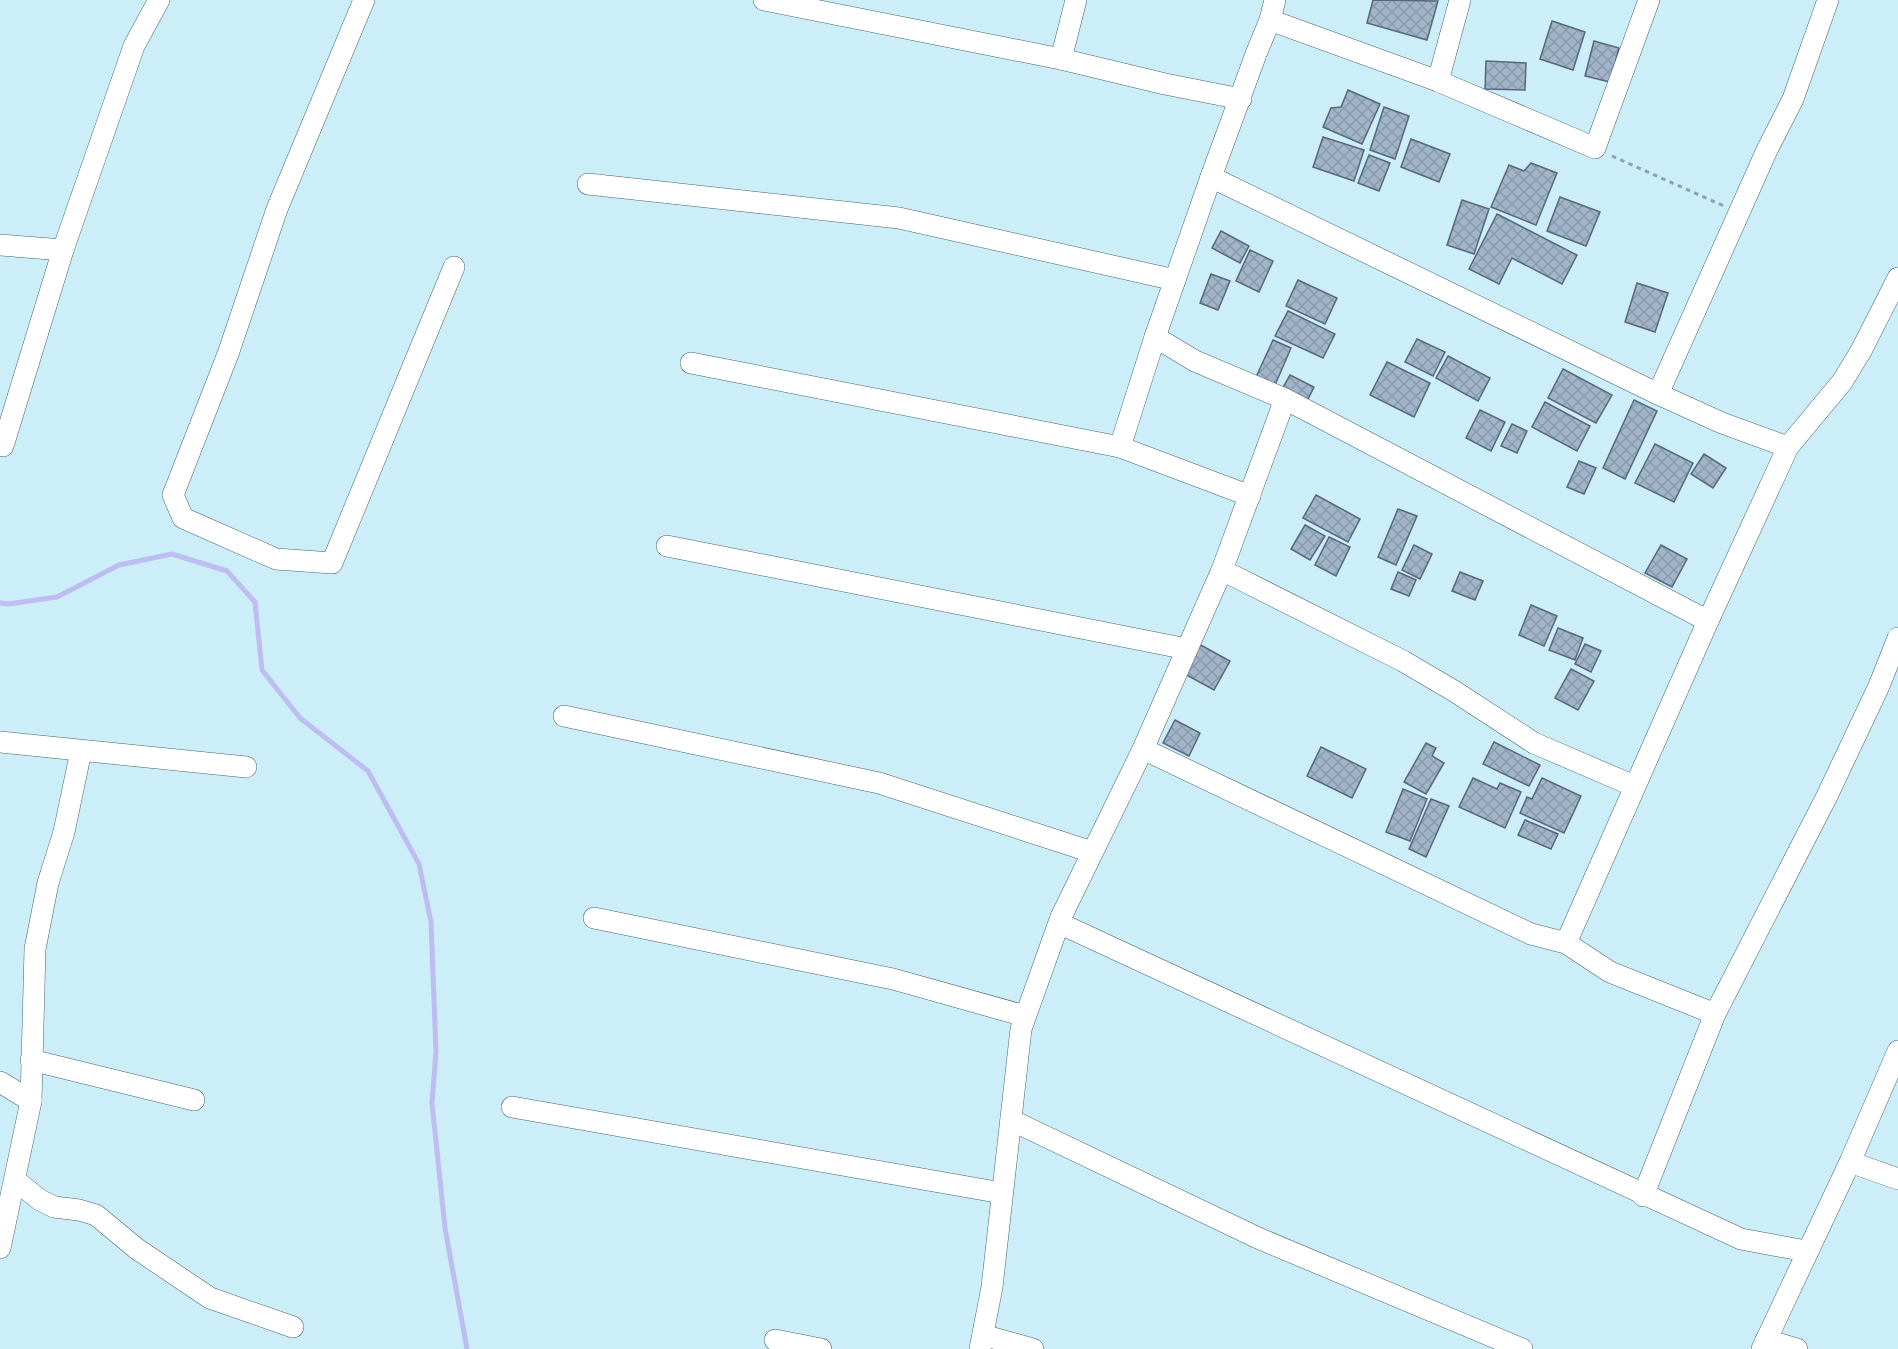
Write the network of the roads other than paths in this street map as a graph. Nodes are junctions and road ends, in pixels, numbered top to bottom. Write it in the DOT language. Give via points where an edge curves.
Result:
graph roads {
  1 [pos="159,0"];
  2 [pos="364,0"];
  3 [pos="764,0"];
  4 [pos="1076,0"];
  5 [pos="1460,0"];
  6 [pos="1649,0"];
  7 [pos="1828,0"];
  8 [pos="1273,10"];
  9 [pos="1061,59"];
  10 [pos="1438,81"];
  11 [pos="1241,99"];
  12 [pos="1211,177"];
  13 [pos="588,184"];
  14 [pos="0,245"];
  15 [pos="63,250"];
  16 [pos="454,267"];
  17 [pos="1898,278"];
  18 [pos="1176,280"];
  19 [pos="1155,337"];
  20 [pos="691,363"];
  21 [pos="1658,394"];
  22 [pos="1285,399"];
  23 [pos="3,446"];
  24 [pos="1120,447"];
  25 [pos="1788,447"];
  26 [pos="1250,496"];
  27 [pos="667,546"];
  28 [pos="1222,570"];
  29 [pos="1708,621"];
  30 [pos="1898,638"];
  31 [pos="1187,649"];
  32 [pos="564,716"];
  33 [pos="0,742"];
  34 [pos="1143,749"];
  35 [pos="81,750"];
  36 [pos="246,767"];
  37 [pos="1634,786"];
  38 [pos="1092,852"];
  39 [pos="1061,917"];
  40 [pos="594,918"];
  41 [pos="1566,943"];
  42 [pos="1715,1014"];
  43 [pos="1025,1016"];
  44 [pos="1898,1051"];
  45 [pos="31,1059"];
  46 [pos="0,1082"];
  47 [pos="194,1100"];
  48 [pos="32,1101"];
  49 [pos="512,1107"];
  50 [pos="1011,1119"];
  51 [pos="1850,1162"];
  52 [pos="1898,1179"];
  53 [pos="15,1180"];
  54 [pos="1002,1193"];
  55 [pos="1643,1196"];
  56 [pos="0,1248"];
  57 [pos="1806,1251"];
  58 [pos="292,1327"];
  59 [pos="775,1340"];
  60 [pos="981,1342"];
  61 [pos="1764,1344"];
  62 [pos="821,1349"];
  63 [pos="1032,1349"];
  64 [pos="1522,1349"];
  65 [pos="1797,1349"];
  1 -- 15 [label="street" via="135,46"];
  2 -- 16 [label="street" via="277,208 228,354 173,495 183,518 276,559 332,563"];
  3 -- 9 [label="street"];
  4 -- 9 [label="street"];
  5 -- 10 [label="street"];
  6 -- 10 [label="street" via="1595,148"];
  7 -- 21 [label="street" via="1793,99"];
  8 -- 10 [label="street"];
  8 -- 11 [label="street"];
  9 -- 11 [label="street"];
  11 -- 12 [label="street"];
  12 -- 18 [label="street"];
  12 -- 21 [label="street"];
  13 -- 18 [label="street" via="899,218"];
  14 -- 15 [label="street"];
  15 -- 23 [label="street"];
  17 -- 25 [label="street" via="1842,382"];
  18 -- 19 [label="street"];
  19 -- 22 [label="street" via="1195,361"];
  19 -- 24 [label="street"];
  20 -- 24 [label="street"];
  21 -- 25 [label="street"];
  22 -- 26 [label="street"];
  22 -- 29 [label="street"];
  24 -- 26 [label="street"];
  25 -- 29 [label="street"];
  26 -- 28 [label="street"];
  27 -- 31 [label="street"];
  28 -- 31 [label="street"];
  28 -- 37 [label="street" via="1403,661 1534,743"];
  29 -- 37 [label="street"];
  30 -- 42 [label="street" via="1880,686 1827,796"];
  31 -- 34 [label="street"];
  32 -- 38 [label="street" via="879,783"];
  33 -- 35 [label="street"];
  34 -- 38 [label="street"];
  34 -- 41 [label="street" via="1531,934"];
  35 -- 36 [label="street"];
  35 -- 45 [label="street" via="35,949"];
  37 -- 41 [label="street"];
  38 -- 39 [label="street"];
  39 -- 43 [label="street"];
  39 -- 55 [label="street" via="1066,928"];
  40 -- 43 [label="street" via="894,979"];
  41 -- 42 [label="street" via="1610,972"];
  42 -- 55 [label="street"];
  43 -- 50 [label="street"];
  44 -- 51 [label="street"];
  45 -- 47 [label="street"];
  45 -- 48 [label="street"];
  46 -- 48 [label="street"];
  48 -- 53 [label="street"];
  49 -- 54 [label="street"];
  50 -- 54 [label="street"];
  50 -- 64 [label="street" via="1258,1238"];
  51 -- 52 [label="street"];
  51 -- 57 [label="street"];
  53 -- 56 [label="street"];
  53 -- 58 [label="street" via="54,1207 96,1215 137,1249 210,1298"];
  54 -- 60 [label="street" via="992,1287"];
  55 -- 57 [label="street" via="1741,1239"];
  57 -- 61 [label="street"];
  59 -- 62 [label="street"];
  60 -- 63 [label="street"];
  61 -- 65 [label="street"];
}
